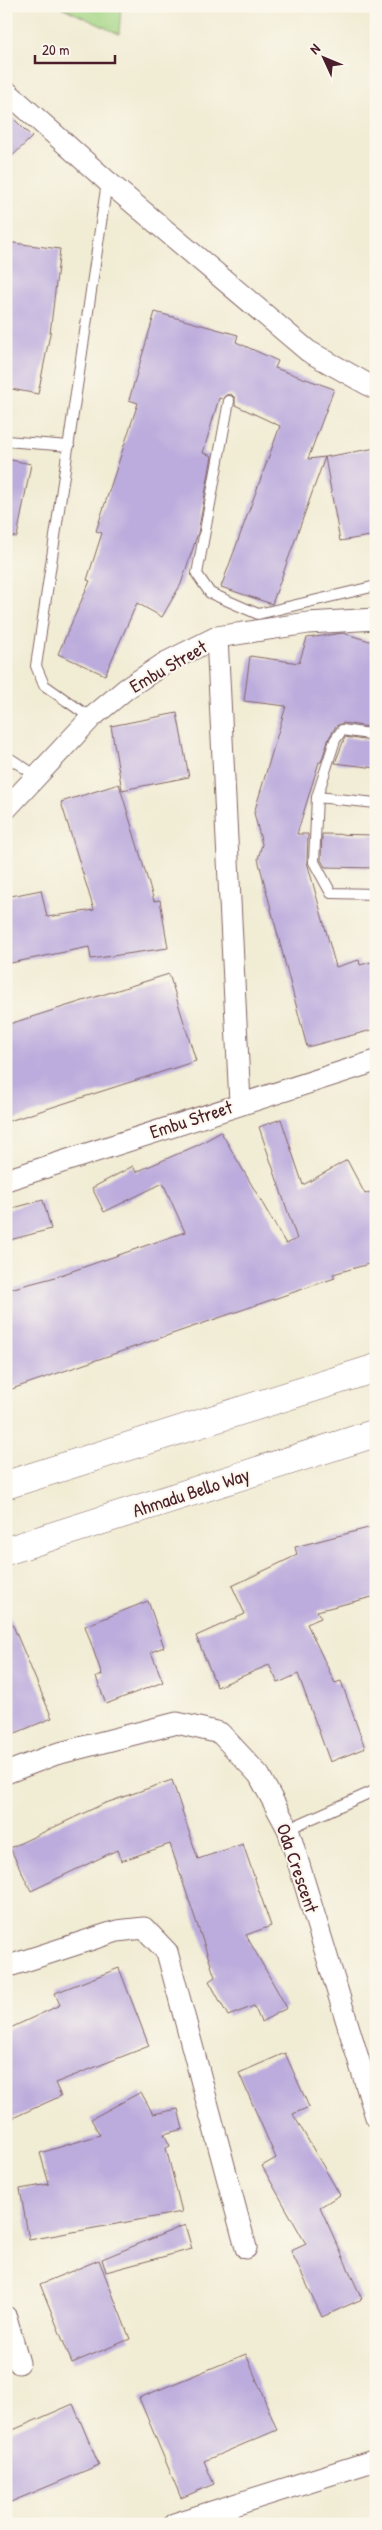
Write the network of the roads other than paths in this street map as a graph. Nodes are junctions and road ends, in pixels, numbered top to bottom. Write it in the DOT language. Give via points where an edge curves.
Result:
graph roads {
  1 [pos="6,91"];
  2 [pos="107,181"];
  3 [pos="376,389"];
  4 [pos="229,401"];
  5 [pos="6,441"];
  6 [pos="69,446"];
  7 [pos="376,586"];
  8 [pos="376,619"];
  9 [pos="217,637"];
  10 [pos="91,718"];
  11 [pos="376,735"];
  12 [pos="6,756"];
  13 [pos="37,776"];
  14 [pos="317,797"];
  15 [pos="376,803"];
  16 [pos="6,809"];
  17 [pos="376,894"];
  18 [pos="376,1061"];
  19 [pos="240,1103"];
  20 [pos="6,1180"];
  21 [pos="376,1368"];
  22 [pos="376,1433"];
  23 [pos="6,1485"];
  24 [pos="6,1551"];
  25 [pos="6,1772"];
  26 [pos="376,1790"];
  27 [pos="288,1830"];
  28 [pos="6,1967"];
  29 [pos="376,2117"];
  30 [pos="246,2248"];
  31 [pos="6,2317"];
  32 [pos="19,2363"];
  33 [pos="376,2460"];
  34 [pos="219,2517"];
  35 [pos="174,2524"];
  1 -- 2 [label="street"];
  2 -- 3 [label="street" via="308,351"];
  2 -- 6 [label="lane"];
  4 -- 7 [label="lane" via="197,574 210,593 258,614"];
  5 -- 6 [label="lane"];
  6 -- 10 [label="lane" via="36,666 44,685"];
  8 -- 9 [label="street, Embu Street" via="308,623"];
  9 -- 10 [label="street, Embu Street" via="165,663"];
  9 -- 19 [label="street"];
  10 -- 13 [label="street, Embu Street"];
  11 -- 14 [label="lane" via="342,730 335,740"];
  12 -- 13 [label="lane"];
  13 -- 16 [label="street, Embu Street"];
  14 -- 15 [label="lane"];
  14 -- 17 [label="lane" via="314,862 331,892"];
  18 -- 19 [label="street, Embu Street"];
  19 -- 20 [label="street, Embu Street"];
  21 -- 23 [label="main road"];
  22 -- 24 [label="main road, Ahmadu Bello Way"];
  25 -- 27 [label="street, Oda Crescent" via="56,1754 178,1723 220,1734 259,1775"];
  26 -- 27 [label="lane"];
  27 -- 29 [label="street, Oda Crescent"];
  28 -- 30 [label="street" via="117,1931 144,1928 167,1952"];
  31 -- 32 [label="street"];
  33 -- 34 [label="street"];
  34 -- 35 [label="street"];
}
